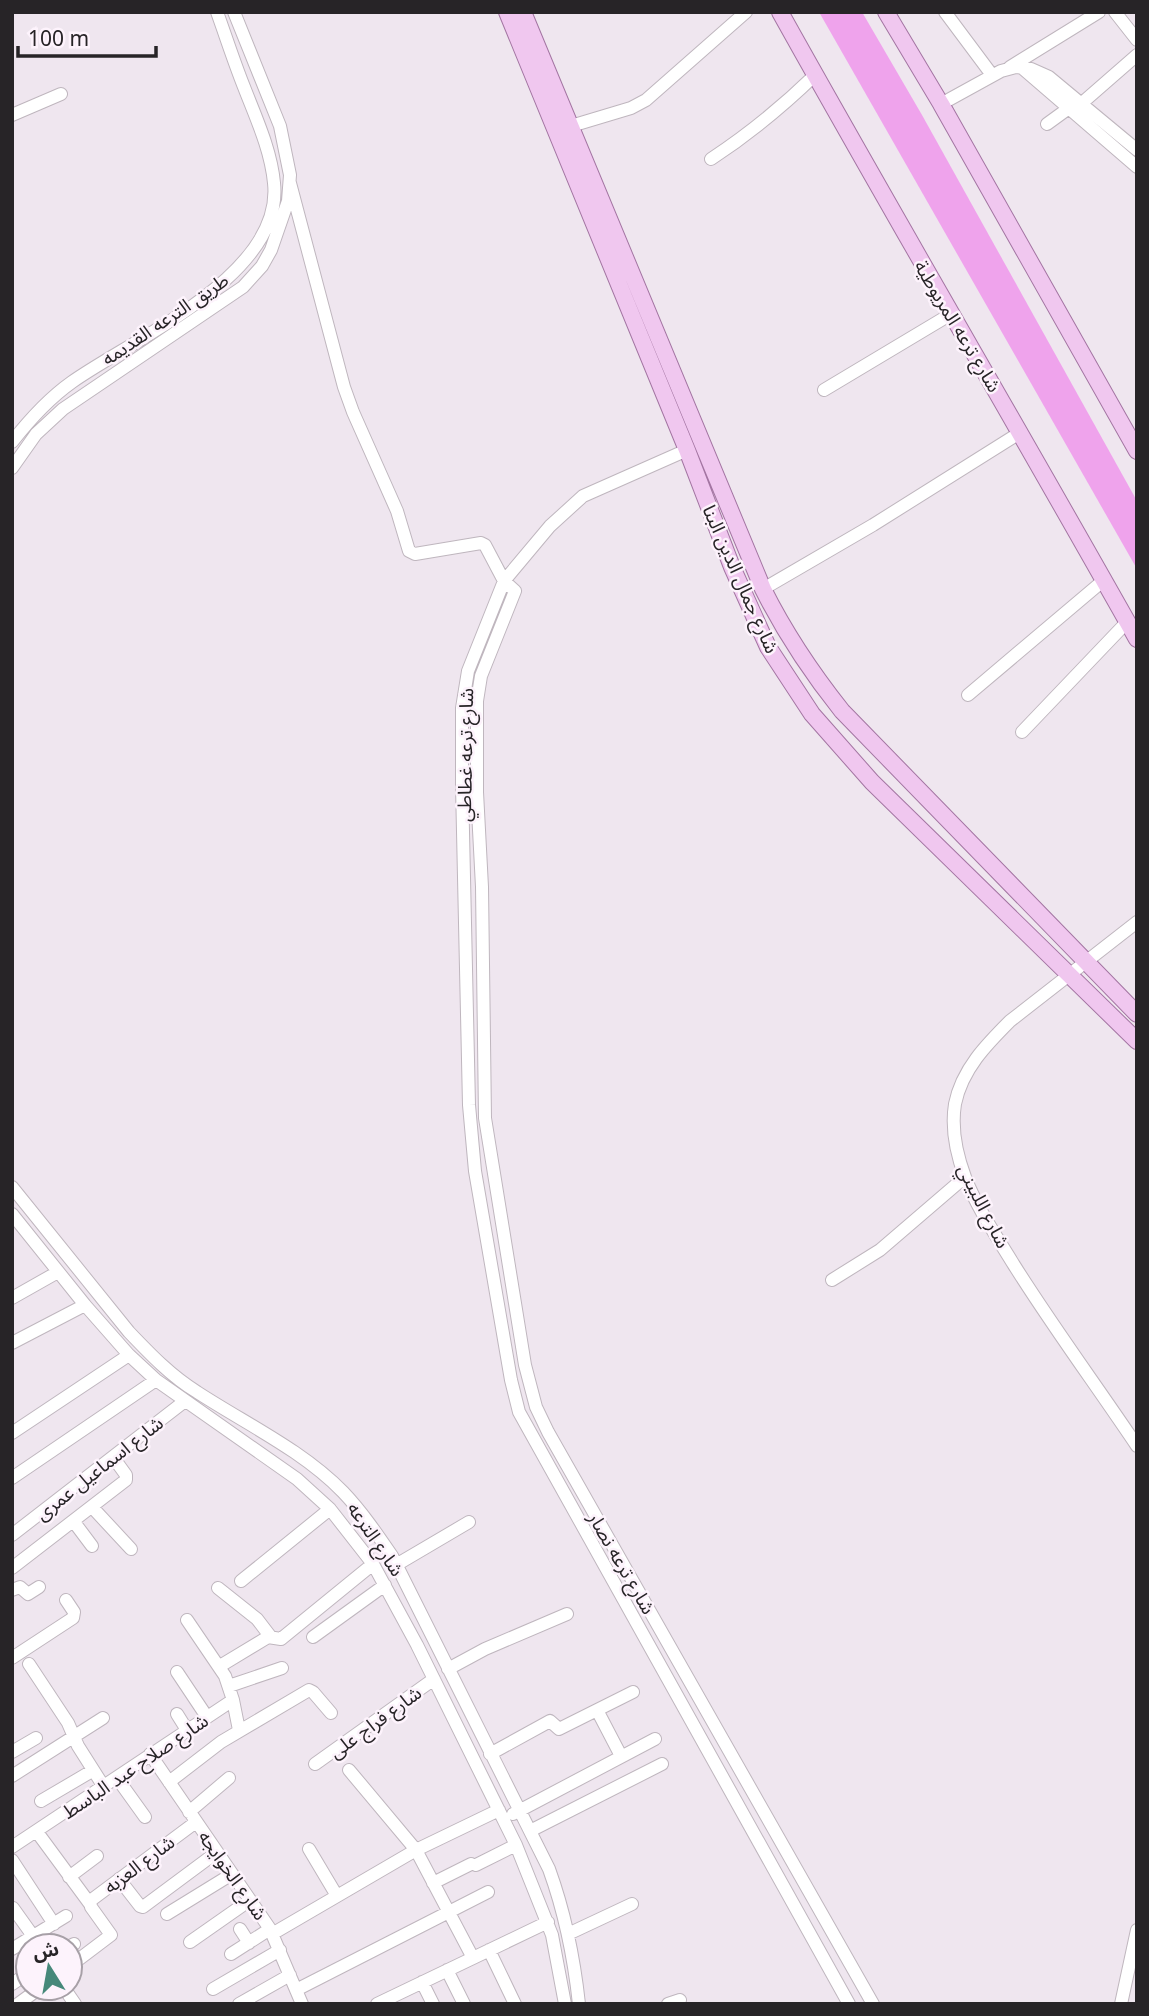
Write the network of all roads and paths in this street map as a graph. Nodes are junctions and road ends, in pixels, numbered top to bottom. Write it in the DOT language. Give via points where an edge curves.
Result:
graph roads {
  1 [pos="217,12"];
  2 [pos="234,12"];
  3 [pos="507,12"];
  4 [pos="523,12"];
  5 [pos="746,12"];
  6 [pos="780,12"];
  7 [pos="886,12"];
  8 [pos="946,12"];
  9 [pos="1100,12"];
  10 [pos="1115,12"];
  11 [pos="1137,40"];
  12 [pos="1136,57"];
  13 [pos="1015,68"];
  14 [pos="815,75"];
  15 [pos="992,75"];
  16 [pos="61,94"];
  17 [pos="1082,103"];
  18 [pos="941,104"];
  19 [pos="1069,108"];
  20 [pos="12,115"];
  21 [pos="1047,124"];
  22 [pos="571,126"];
  23 [pos="1114,139"];
  24 [pos="1137,150"];
  25 [pos="711,159"];
  26 [pos="1137,167"];
  27 [pos="290,183"];
  28 [pos="193,313"];
  29 [pos="951,314"];
  30 [pos="824,390"];
  31 [pos="1021,432"];
  32 [pos="12,442"];
  33 [pos="687,450"];
  34 [pos="1137,451"];
  35 [pos="12,468"];
  36 [pos="1104,580"];
  37 [pos="509,585"];
  38 [pos="763,589"];
  39 [pos="1127,622"];
  40 [pos="1137,639"];
  41 [pos="968,695"];
  42 [pos="1022,732"];
  43 [pos="1137,922"];
  44 [pos="1085,960"];
  45 [pos="1069,975"];
  46 [pos="1137,1014"];
  47 [pos="1137,1041"];
  48 [pos="468,1082"];
  49 [pos="484,1082"];
  50 [pos="965,1177"];
  51 [pos="12,1187"];
  52 [pos="500,1213"];
  53 [pos="12,1214"];
  54 [pos="483,1216"];
  55 [pos="58,1272"];
  56 [pos="832,1280"];
  57 [pos="12,1298"];
  58 [pos="85,1305"];
  59 [pos="12,1343"];
  60 [pos="129,1355"];
  61 [pos="156,1380"];
  62 [pos="185,1401"];
  63 [pos="12,1433"];
  64 [pos="1137,1446"];
  65 [pos="113,1457"];
  66 [pos="12,1478"];
  67 [pos="92,1507"];
  68 [pos="330,1509"];
  69 [pos="469,1521"];
  70 [pos="74,1522"];
  71 [pos="12,1535"];
  72 [pos="92,1546"];
  73 [pos="131,1549"];
  74 [pos="373,1564"];
  75 [pos="396,1565"];
  76 [pos="12,1568"];
  77 [pos="241,1581"];
  78 [pos="385,1585"];
  79 [pos="39,1587"];
  80 [pos="218,1588"];
  81 [pos="12,1590"];
  82 [pos="66,1600"];
  83 [pos="567,1614"];
  84 [pos="187,1620"];
  85 [pos="270,1636"];
  86 [pos="313,1637"];
  87 [pos="12,1658"];
  88 [pos="29,1664"];
  89 [pos="220,1666"];
  90 [pos="282,1668"];
  91 [pos="448,1669"];
  92 [pos="177,1672"];
  93 [pos="434,1679"];
  94 [pos="229,1686"];
  95 [pos="633,1692"];
  96 [pos="233,1700"];
  97 [pos="597,1710"];
  98 [pos="331,1713"];
  99 [pos="177,1714"];
  100 [pos="207,1717"];
  101 [pos="103,1718"];
  102 [pos="187,1730"];
  103 [pos="239,1730"];
  104 [pos="36,1738"];
  105 [pos="75,1738"];
  106 [pos="654,1739"];
  107 [pos="14,1746"];
  108 [pos="150,1754"];
  109 [pos="490,1754"];
  110 [pos="621,1756"];
  111 [pos="315,1764"];
  112 [pos="662,1764"];
  113 [pos="349,1770"];
  114 [pos="92,1771"];
  115 [pos="12,1776"];
  116 [pos="117,1778"];
  117 [pos="229,1778"];
  118 [pos="169,1782"];
  119 [pos="103,1787"];
  120 [pos="41,1801"];
  121 [pos="519,1810"];
  122 [pos="501,1814"];
  123 [pos="145,1817"];
  124 [pos="193,1817"];
  125 [pos="530,1831"];
  126 [pos="37,1832"];
  127 [pos="516,1845"];
  128 [pos="12,1847"];
  129 [pos="309,1849"];
  130 [pos="416,1850"];
  131 [pos="217,1852"];
  132 [pos="97,1856"];
  133 [pos="12,1860"];
  134 [pos="232,1874"];
  135 [pos="69,1877"];
  136 [pos="119,1879"];
  137 [pos="433,1883"];
  138 [pos="488,1892"];
  139 [pos="337,1896"];
  140 [pos="250,1900"];
  141 [pos="89,1904"];
  142 [pos="632,1904"];
  143 [pos="13,1908"];
  144 [pos="167,1914"];
  145 [pos="449,1914"];
  146 [pos="66,1916"];
  147 [pos="548,1922"];
  148 [pos="54,1924"];
  149 [pos="240,1929"];
  150 [pos="1137,1930"];
  151 [pos="271,1931"];
  152 [pos="25,1932"];
  153 [pos="42,1932"];
  154 [pos="568,1934"];
  155 [pos="190,1941"];
  156 [pos="249,1943"];
  157 [pos="280,1950"];
  158 [pos="489,1950"];
  159 [pos="231,1954"];
  160 [pos="84,1955"];
  161 [pos="473,1958"];
  162 [pos="447,1970"];
  163 [pos="290,1975"];
  164 [pos="422,1982"];
  165 [pos="213,1989"];
  166 [pos="296,1990"];
  167 [pos="239,2004"];
  168 [pos="302,2004"];
  169 [pos="377,2004"];
  170 [pos="433,2004"];
  171 [pos="464,2004"];
  172 [pos="515,2004"];
  173 [pos="565,2004"];
  174 [pos="579,2004"];
  175 [pos="849,2004"];
  176 [pos="873,2004"];
  177 [pos="1121,2004"];
  1 -- 28 [label="street, طريق الترعه القديمه" via="267,149 275,190 272,209 253,252"];
  2 -- 27 [label="street" via="280,126"];
  3 -- 33 [label="main road, شارع جمال الدين البنا"];
  4 -- 22 [label="main road, شارع جمال الدين البنا"];
  5 -- 22 [label="street" via="646,100"];
  6 -- 14 [label="main road, شارع ترعه المريوطية"];
  7 -- 18 [label="main road"];
  8 -- 15 [label="street"];
  9 -- 13 [label="street"];
  10 -- 11 [label="street"];
  12 -- 17 [label="street"];
  13 -- 15 [label="street"];
  13 -- 17 [label="street" via="1040,72"];
  13 -- 19 [label="street"];
  14 -- 25 [label="street" via="783,106"];
  14 -- 29 [label="main road, شارع ترعه المريوطية"];
  15 -- 18 [label="street"];
  16 -- 20 [label="street"];
  17 -- 23 [label="street"];
  18 -- 34 [label="main road"];
  19 -- 21 [label="street"];
  19 -- 23 [label="street"];
  22 -- 38 [label="main road, شارع جمال الدين البنا"];
  23 -- 24 [label="street"];
  23 -- 26 [label="street"];
  27 -- 28 [label="street" via="280,227 262,266 243,287"];
  27 -- 37 [label="street" via="348,400 409,551 415,554 481,543"];
  28 -- 32 [label="street, طريق الترعه القديمه" via="70,383"];
  28 -- 35 [label="street" via="63,409 36,434"];
  29 -- 30 [label="street"];
  29 -- 31 [label="main road, شارع ترعه المريوطية"];
  31 -- 36 [label="main road, شارع ترعه المريوطية"];
  31 -- 38 [label="street"];
  33 -- 37 [label="street, شارع ترعه غطاطي" via="577,500 550,526"];
  33 -- 45 [label="main road, شارع جمال الدين البنا" via="768,647 812,714 882,792"];
  36 -- 39 [label="main road, شارع ترعه المريوطية"];
  36 -- 41 [label="street"];
  37 -- 48 [label="street, شارع ترعه غطاطي" via="468,671 462,708"];
  37 -- 49 [label="street, شارع ترعه غطاطي" via="515,593 487,657 477,701"];
  38 -- 44 [label="main road, شارع جمال الدين البنا" via="808,669 842,711"];
  39 -- 40 [label="main road, شارع ترعه المريوطية"];
  39 -- 42 [label="street"];
  43 -- 44 [label="street, شارع اللبيني"];
  44 -- 45 [label="street, شارع اللبيني"];
  44 -- 46 [label="main road, شارع جمال الدين البنا"];
  45 -- 47 [label="main road, شارع جمال الدين البنا"];
  45 -- 50 [label="street, شارع اللبيني" via="1010,1021 968,1070 953,1126"];
  48 -- 54 [label="street, شارع ترعه نصار" via="472,1152"];
  49 -- 52 [label="street, شارع ترعه نصار" via="487,1136"];
  50 -- 56 [label="street" via="880,1250"];
  50 -- 64 [label="street, شارع اللبيني" via="989,1225 1046,1315"];
  51 -- 75 [label="street, شارع الترعه" via="150,1354 195,1391 274,1438 342,1491"];
  52 -- 54 [label="street"];
  52 -- 176 [label="street, شارع ترعه نصار" via="525,1365 541,1419"];
  53 -- 55 [label="street, شارع الترعه"];
  54 -- 175 [label="street, شارع ترعه نصار" via="519,1412"];
  55 -- 57 [label="street"];
  55 -- 58 [label="street, شارع الترعه"];
  58 -- 59 [label="street"];
  58 -- 60 [label="street, شارع الترعه"];
  60 -- 61 [label="street, شارع الترعه"];
  60 -- 63 [label="street"];
  61 -- 62 [label="street, شارع الترعه"];
  61 -- 66 [label="street"];
  62 -- 65 [label="street, شارع اسماعيل عمرى"];
  62 -- 68 [label="street, شارع الترعه" via="297,1479"];
  65 -- 67 [label="street" via="126,1480"];
  65 -- 71 [label="street, شارع اسماعيل عمرى"];
  67 -- 70 [label="street"];
  67 -- 73 [label="street"];
  68 -- 74 [label="street, شارع الترعه"];
  68 -- 77 [label="street"];
  69 -- 75 [label="street"];
  70 -- 72 [label="street"];
  70 -- 76 [label="street"];
  74 -- 78 [label="street, شارع الترعه"];
  74 -- 85 [label="street" via="281,1639"];
  75 -- 91 [label="street, شارع الترعه"];
  78 -- 86 [label="street"];
  78 -- 93 [label="street, شارع الترعه"];
  79 -- 81 [label="street" via="27,1594 20,1587"];
  80 -- 85 [label="street" via="257,1619"];
  82 -- 87 [label="street" via="73,1618"];
  83 -- 91 [label="street" via="485,1648"];
  84 -- 89 [label="street"];
  85 -- 89 [label="street"];
  88 -- 105 [label="street"];
  89 -- 94 [label="street"];
  90 -- 94 [label="street"];
  91 -- 109 [label="street, شارع الترعه"];
  92 -- 100 [label="street"];
  93 -- 111 [label="street, شارع فراج على"];
  93 -- 122 [label="street, شارع الترعه"];
  94 -- 96 [label="street"];
  95 -- 97 [label="street"];
  96 -- 100 [label="street, شارع صلاح عبد الباسط"];
  96 -- 103 [label="street"];
  97 -- 109 [label="street" via="559,1728 550,1721"];
  97 -- 110 [label="street"];
  98 -- 103 [label="street" via="311,1690"];
  99 -- 102 [label="street"];
  100 -- 102 [label="street, شارع صلاح عبد الباسط"];
  101 -- 105 [label="street"];
  102 -- 108 [label="street, شارع صلاح عبد الباسط"];
  103 -- 118 [label="street"];
  104 -- 107 [label="street"];
  105 -- 114 [label="street"];
  105 -- 115 [label="street"];
  106 -- 110 [label="street"];
  108 -- 116 [label="street, شارع صلاح عبد الباسط"];
  108 -- 118 [label="street, شارع الخوايجه"];
  109 -- 121 [label="street, شارع الترعه"];
  110 -- 121 [label="street"];
  112 -- 125 [label="street"];
  113 -- 130 [label="street"];
  114 -- 119 [label="street"];
  114 -- 120 [label="street"];
  116 -- 119 [label="street, شارع صلاح عبد الباسط"];
  116 -- 123 [label="street"];
  117 -- 124 [label="street, شارع العزبه"];
  118 -- 124 [label="street, شارع الخوايجه"];
  119 -- 126 [label="street, شارع صلاح عبد الباسط"];
  121 -- 122 [label="street"];
  121 -- 125 [label="street, شارع الترعه"];
  122 -- 127 [label="street, شارع الترعه"];
  122 -- 130 [label="street"];
  124 -- 131 [label="street, شارع الخوايجه"];
  124 -- 136 [label="street, شارع العزبه"];
  125 -- 154 [label="street, شارع الترعه" via="549,1869"];
  126 -- 128 [label="street, شارع صلاح عبد الباسط"];
  126 -- 135 [label="street"];
  127 -- 137 [label="street"];
  127 -- 147 [label="street, شارع الترعه"];
  129 -- 139 [label="street"];
  130 -- 137 [label="street"];
  130 -- 139 [label="street"];
  131 -- 134 [label="street, شارع الخوايجه"];
  131 -- 136 [label="street" via="143,1906"];
  132 -- 135 [label="street"];
  133 -- 148 [label="street"];
  134 -- 140 [label="street, شارع الخوايجه"];
  134 -- 144 [label="street"];
  135 -- 141 [label="street"];
  136 -- 141 [label="street, شارع العزبه"];
  137 -- 145 [label="street"];
  138 -- 145 [label="street"];
  139 -- 151 [label="street"];
  140 -- 151 [label="street, شارع الخوايجه"];
  140 -- 155 [label="street"];
  141 -- 160 [label="street, شارع العزبه" via="111,1935"];
  142 -- 154 [label="street"];
  143 -- 152 [label="street"];
  145 -- 161 [label="street"];
  145 -- 166 [label="street"];
  146 -- 148 [label="street"];
  147 -- 158 [label="street"];
  147 -- 173 [label="street, شارع الترعه"];
  148 -- 153 [label="street"];
  149 -- 156 [label="street"];
  150 -- 177 [label="street"];
  151 -- 156 [label="street"];
  151 -- 157 [label="street, شارع الخوايجه"];
  154 -- 174 [label="street, شارع الترعه"];
  156 -- 159 [label="street"];
  157 -- 163 [label="street, شارع الخوايجه"];
  157 -- 165 [label="street"];
  158 -- 161 [label="street"];
  158 -- 172 [label="street"];
  161 -- 162 [label="street"];
  162 -- 164 [label="street"];
  162 -- 171 [label="street"];
  163 -- 166 [label="street, شارع الخوايجه"];
  163 -- 167 [label="street"];
  164 -- 169 [label="street"];
  164 -- 170 [label="street"];
  166 -- 168 [label="street, شارع الخوايجه"];
}
